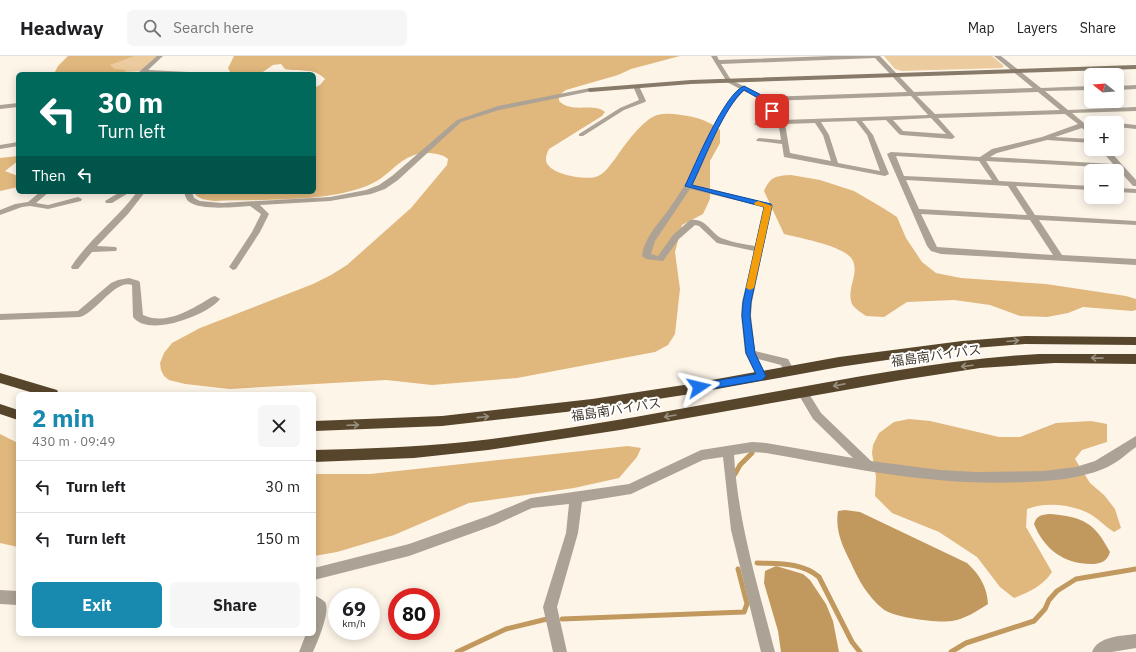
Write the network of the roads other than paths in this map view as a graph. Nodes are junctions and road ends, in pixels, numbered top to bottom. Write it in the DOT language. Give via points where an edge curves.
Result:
graph roads {
  1 [pos="160,56"];
  2 [pos="997,56"];
  3 [pos="830,57"];
  4 [pos="716,59"];
  5 [pos="1136,67"];
  6 [pos="1015,70"];
  7 [pos="142,72"];
  8 [pos="895,75"];
  9 [pos="729,81"];
  10 [pos="636,86"];
  11 [pos="1136,87"];
  12 [pos="744,88"];
  13 [pos="1084,88"];
  14 [pos="1124,88"];
  15 [pos="590,90"];
  16 [pos="1040,90"];
  17 [pos="914,95"];
  18 [pos="765,99"];
  19 [pos="16,105"];
  20 [pos="0,107"];
  21 [pos="1136,109"];
  22 [pos="1067,112"];
  23 [pos="934,117"];
  24 [pos="889,119"];
  25 [pos="858,120"];
  26 [pos="817,121"];
  27 [pos="1084,123"];
  28 [pos="757,124"];
  29 [pos="781,124"];
  30 [pos="1084,126"];
  31 [pos="1133,127"];
  32 [pos="1136,133"];
  33 [pos="581,134"];
  34 [pos="1044,139"];
  35 [pos="759,140"];
  36 [pos="1084,141"];
  37 [pos="785,142"];
  38 [pos="16,144"];
  39 [pos="0,147"];
  40 [pos="1110,156"];
  41 [pos="981,159"];
  42 [pos="835,164"];
  43 [pos="1084,164"];
  44 [pos="1117,164"];
  45 [pos="1124,171"];
  46 [pos="902,178"];
  47 [pos="997,183"];
  48 [pos="1011,184"];
  49 [pos="1136,184"];
  50 [pos="688,186"];
  51 [pos="1084,188"];
  52 [pos="1124,190"];
  53 [pos="1136,191"];
  54 [pos="42,194"];
  55 [pos="122,194"];
  56 [pos="139,194"];
  57 [pos="189,194"];
  58 [pos="78,199"];
  59 [pos="109,201"];
  60 [pos="30,204"];
  61 [pos="253,204"];
  62 [pos="916,211"];
  63 [pos="0,214"];
  64 [pos="1034,218"];
  65 [pos="1136,223"];
  66 [pos="91,249"];
  67 [pos="113,249"];
  68 [pos="758,249"];
  69 [pos="1059,257"];
  70 [pos="1136,262"];
  71 [pos="74,267"];
  72 [pos="233,267"];
  73 [pos="215,299"];
  74 [pos="0,317"];
  75 [pos="1136,341"];
  76 [pos="750,353"];
  77 [pos="1136,359"];
  78 [pos="790,372"];
  79 [pos="762,376"];
  80 [pos="0,378"];
  81 [pos="46,392"];
  82 [pos="802,392"];
  83 [pos="0,409"];
  84 [pos="16,414"];
  85 [pos="316,426"];
  86 [pos="1136,441"];
  87 [pos="728,451"];
  88 [pos="316,456"];
  89 [pos="868,466"];
  90 [pos="576,498"];
  91 [pos="316,573"];
  92 [pos="0,597"];
  93 [pos="16,598"];
  94 [pos="316,604"];
  95 [pos="316,624"];
  96 [pos="313,636"];
  97 [pos="1136,641"];
  98 [pos="306,652"];
  99 [pos="560,652"];
  100 [pos="768,652"];
  101 [pos="1099,652"];
  1 -- 7 [label="street"];
  2 -- 6 [label="street"];
  3 -- 4 [label="street"];
  3 -- 8 [label="street" via="878,56"];
  4 -- 9 [label="street"];
  5 -- 6 [label="street"];
  6 -- 8 [label="street"];
  6 -- 16 [label="street"];
  8 -- 9 [label="street"];
  8 -- 17 [label="street"];
  9 -- 10 [label="street"];
  9 -- 12 [label="street"];
  10 -- 15 [label="street"];
  10 -- 33 [label="street" via="643,100 622,109"];
  11 -- 14 [label="street"];
  12 -- 18 [label="street"];
  12 -- 50 [label="street" via="726,108"];
  13 -- 16 [label="street"];
  15 -- 61 [label="street" via="498,108 459,121 395,178 382,187 368,192 330,199"];
  16 -- 17 [label="street"];
  16 -- 22 [label="street"];
  17 -- 18 [label="street"];
  17 -- 23 [label="street"];
  18 -- 29 [label="street"];
  19 -- 20 [label="street"];
  21 -- 22 [label="street"];
  22 -- 23 [label="street"];
  22 -- 27 [label="street"];
  23 -- 24 [label="street"];
  23 -- 24 [label="street" via="952,137 901,133"];
  24 -- 25 [label="street"];
  25 -- 26 [label="street"];
  25 -- 42 [label="street" via="870,135 884,174"];
  26 -- 29 [label="street"];
  26 -- 42 [label="street" via="826,135"];
  28 -- 29 [label="street"];
  29 -- 37 [label="street"];
  30 -- 34 [label="street"];
  31 -- 32 [label="street"];
  34 -- 36 [label="street"];
  34 -- 41 [label="street" via="995,151"];
  35 -- 37 [label="street"];
  37 -- 42 [label="street" via="787,155"];
  38 -- 39 [label="street"];
  40 -- 44 [label="street"];
  41 -- 43 [label="street"];
  41 -- 46 [label="street" via="891,154"];
  41 -- 47 [label="street"];
  45 -- 49 [label="street"];
  46 -- 47 [label="street"];
  46 -- 62 [label="street"];
  47 -- 48 [label="street"];
  48 -- 51 [label="street"];
  48 -- 64 [label="street"];
  50 -- 68 [label="street" via="768,206"];
  50 -- 68 [label="street" via="651,241 646,256 660,259 676,237 693,222 702,224 720,241"];
  52 -- 53 [label="street"];
  54 -- 60 [label="street"];
  55 -- 59 [label="street"];
  56 -- 66 [label="street"];
  57 -- 61 [label="street" via="191,200 207,204"];
  58 -- 60 [label="street" via="48,207"];
  60 -- 63 [label="street" via="15,206"];
  61 -- 72 [label="street" via="265,214"];
  62 -- 64 [label="street"];
  62 -- 69 [label="street" via="934,249"];
  64 -- 65 [label="street"];
  64 -- 69 [label="street"];
  66 -- 67 [label="street"];
  66 -- 71 [label="street"];
  68 -- 76 [label="street" via="746,316"];
  69 -- 70 [label="street"];
  73 -- 74 [label="street" via="195,311 170,320 148,322 138,317 136,283 123,280 80,314"];
  78 -- 75 [label="highway, 福島南バイパス, one-way" via="878,356 962,345 1025,340"];
  76 -- 78 [label="street" via="784,362"];
  76 -- 79 [label="street"];
  77 -- 82 [label="highway, 福島南バイパス, one-way" via="1009,361 925,371"];
  78 -- 79 [label="highway, 福島南バイパス"];
  85 -- 79 [label="highway, 福島南バイパス, one-way" via="442,421 508,414"];
  80 -- 81 [label="highway"];
  82 -- 88 [label="highway, 福島南バイパス, one-way" via="512,442 363,455"];
  82 -- 89 [label="street" via="817,416"];
  83 -- 84 [label="highway"];
  86 -- 89 [label="street" via="1106,462 1054,475 1018,478 961,476"];
  87 -- 89 [label="street" via="752,446"];
  87 -- 90 [label="street" via="701,455 631,489"];
  87 -- 100 [label="street" via="734,514"];
  90 -- 91 [label="street" via="531,503 491,521 409,550"];
  90 -- 99 [label="street" via="572,532 550,607"];
  92 -- 93 [label="street"];
  94 -- 95 [label="street" via="320,607"];
  96 -- 98 [label="street"];
  97 -- 101 [label="street" via="1111,645"];
}
